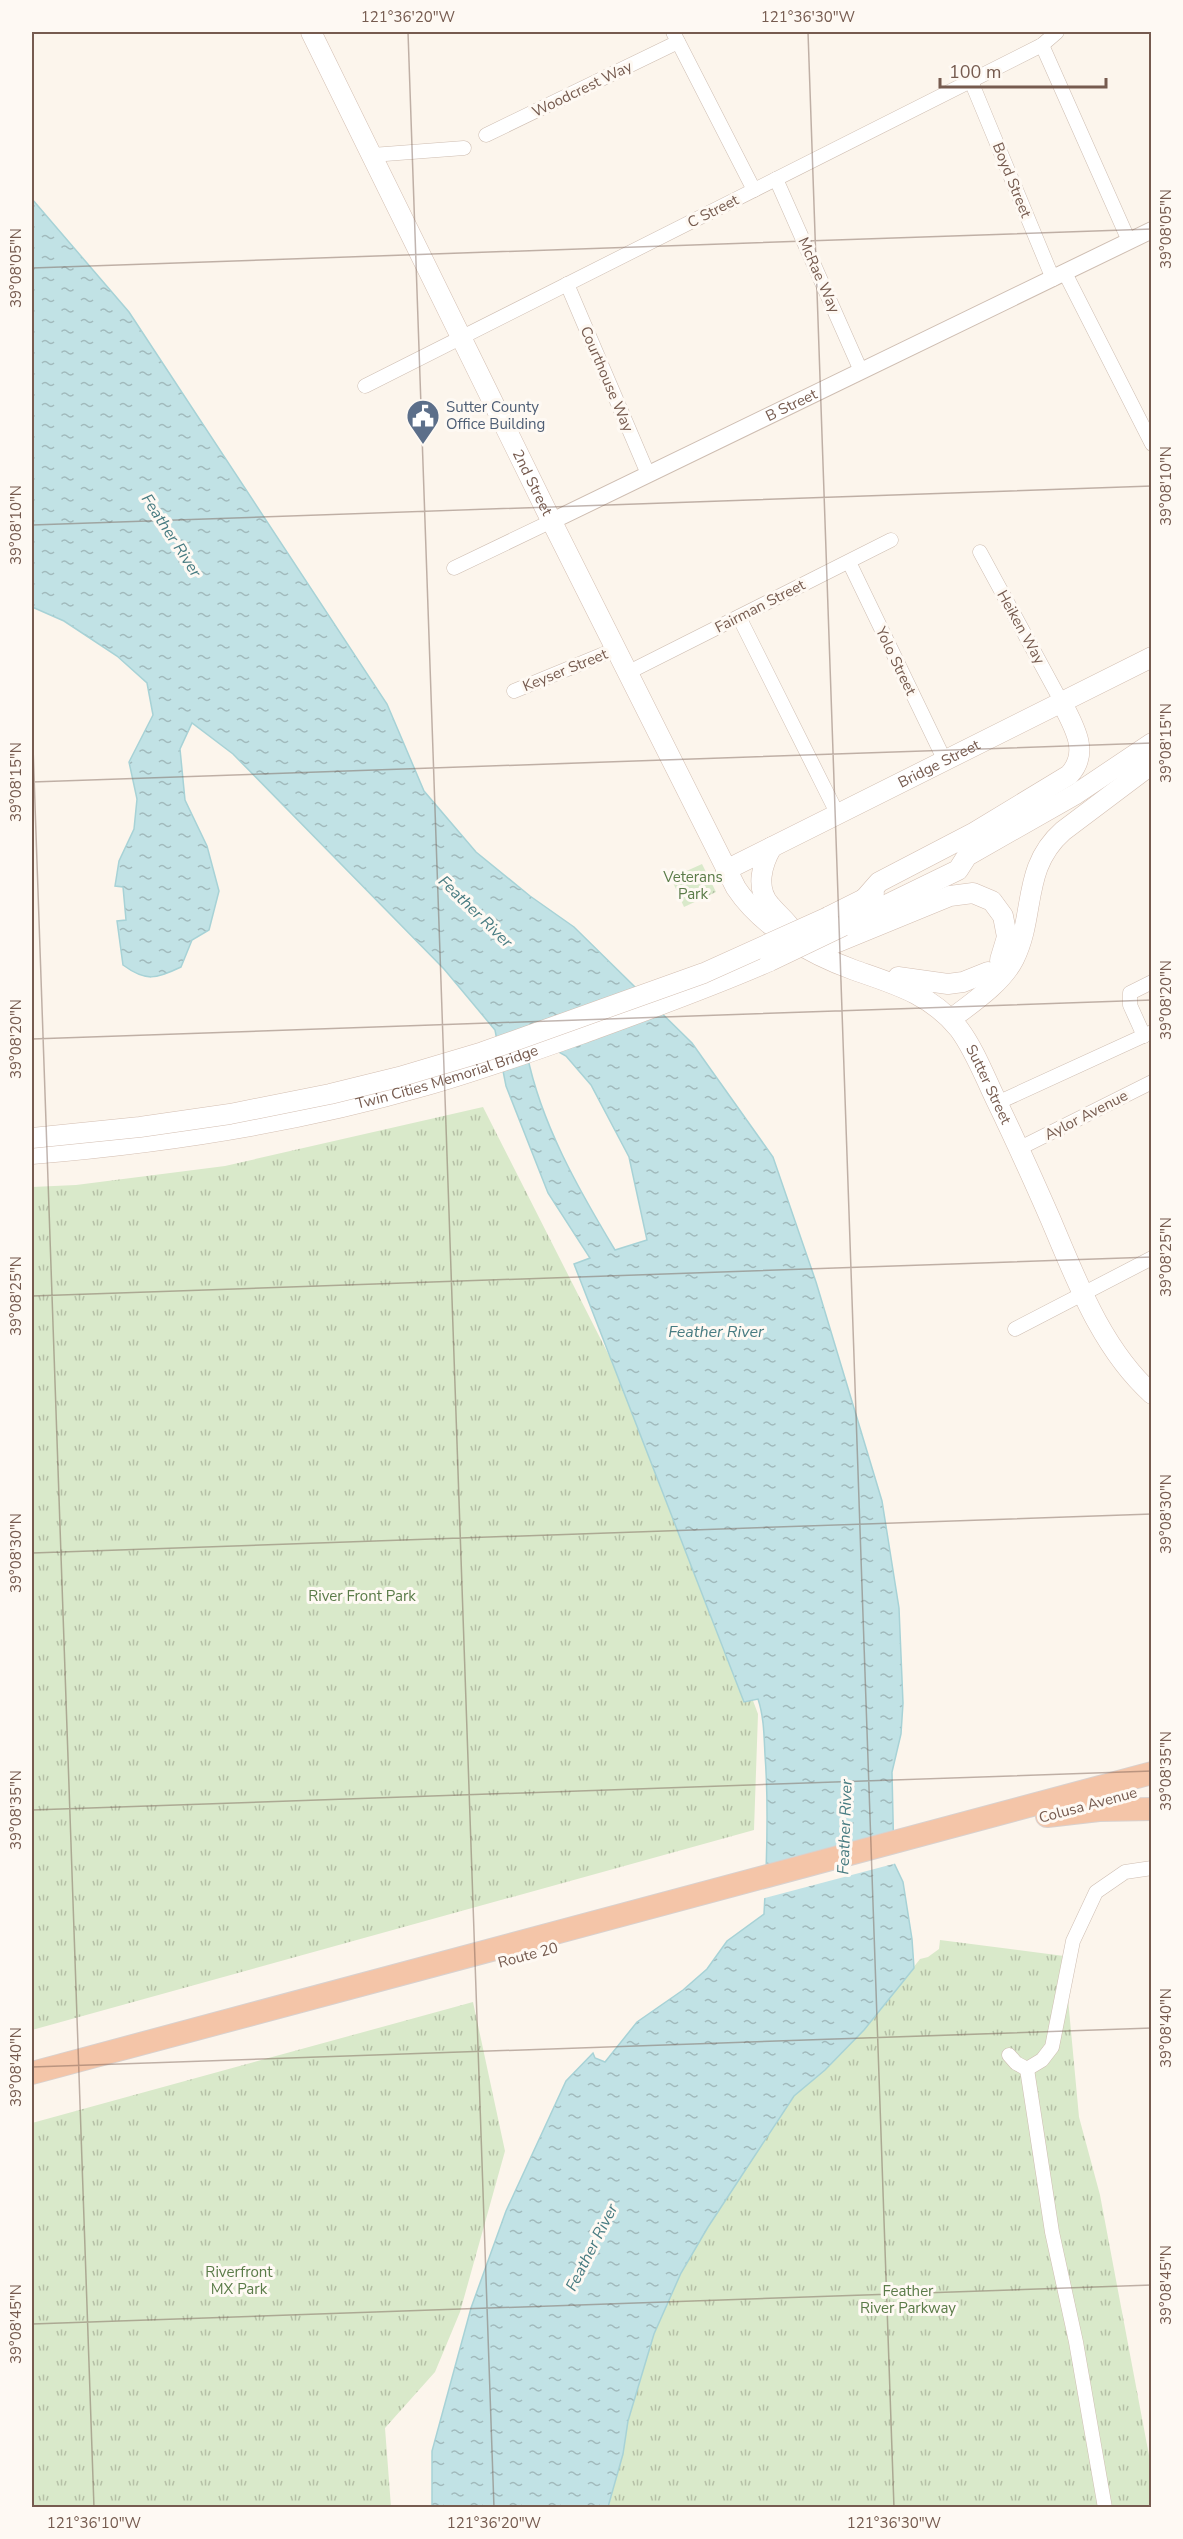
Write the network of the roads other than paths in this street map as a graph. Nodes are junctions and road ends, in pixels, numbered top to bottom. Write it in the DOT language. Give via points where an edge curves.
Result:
graph roads {
  1 [pos="311,32"];
  2 [pos="1057,32"];
  3 [pos="675,37"];
  4 [pos="1042,45"];
  5 [pos="971,81"];
  6 [pos="486,135"];
  7 [pos="464,148"];
  8 [pos="372,155"];
  9 [pos="776,179"];
  10 [pos="754,190"];
  11 [pos="1152,230"];
  12 [pos="1129,242"];
  13 [pos="1059,276"];
  14 [pos="567,284"];
  15 [pos="461,338"];
  16 [pos="861,371"];
  17 [pos="365,386"];
  18 [pos="1152,444"];
  19 [pos="648,474"];
  20 [pos="552,521"];
  21 [pos="891,540"];
  22 [pos="980,552"];
  23 [pos="849,562"];
  24 [pos="454,568"];
  25 [pos="739,616"];
  26 [pos="616,649"];
  27 [pos="1152,657"];
  28 [pos="629,672"];
  29 [pos="514,691"];
  30 [pos="1061,701"];
  31 [pos="1152,743"];
  32 [pos="945,761"];
  33 [pos="1152,764"];
  34 [pos="838,814"];
  35 [pos="772,847"];
  36 [pos="968,856"];
  37 [pos="726,870"];
  38 [pos="864,898"];
  39 [pos="842,926"];
  40 [pos="800,943"];
  41 [pos="988,972"];
  42 [pos="872,976"];
  43 [pos="1152,982"];
  44 [pos="946,1015"];
  45 [pos="1148,1034"];
  46 [pos="1152,1082"];
  47 [pos="997,1103"];
  48 [pos="32,1138"];
  49 [pos="1020,1148"];
  50 [pos="32,1154"];
  51 [pos="1152,1258"];
  52 [pos="1083,1294"];
  53 [pos="1015,1329"];
  54 [pos="1152,1394"];
  55 [pos="1152,1773"];
  56 [pos="1152,1788"];
  57 [pos="1152,1809"];
  58 [pos="1023,1815"];
  59 [pos="1047,1816"];
  60 [pos="1152,1868"];
  61 [pos="1009,2055"];
  62 [pos="1028,2069"];
  63 [pos="32,2073"];
  64 [pos="32,2088"];
  65 [pos="1105,2508"];
  1 -- 8 [label="main road, 2nd Street"];
  2 -- 4 [label="street, C Street"];
  3 -- 6 [label="street, Woodcrest Way"];
  3 -- 10 [label="street"];
  4 -- 5 [label="street, C Street"];
  4 -- 12 [label="street"];
  5 -- 9 [label="street, C Street"];
  5 -- 13 [label="street, Boyd Street"];
  7 -- 8 [label="street"];
  8 -- 15 [label="main road, 2nd Street"];
  9 -- 10 [label="street, C Street"];
  9 -- 16 [label="street, McRae Way"];
  10 -- 14 [label="street, C Street"];
  11 -- 12 [label="street, B Street"];
  12 -- 13 [label="street, B Street"];
  13 -- 16 [label="street, B Street"];
  13 -- 18 [label="street, Boyd Street"];
  14 -- 15 [label="street, C Street"];
  14 -- 19 [label="street, Courthouse Way"];
  15 -- 17 [label="street, C Street"];
  15 -- 20 [label="main road, 2nd Street"];
  16 -- 19 [label="street, B Street"];
  19 -- 20 [label="street, B Street"];
  20 -- 24 [label="street, B Street"];
  20 -- 26 [label="main road, 2nd Street"];
  21 -- 23 [label="street, Fairman Street"];
  22 -- 30 [label="street, Heiken Way"];
  23 -- 25 [label="street, Fairman Street"];
  23 -- 32 [label="street, Yolo Street"];
  25 -- 28 [label="street, Fairman Street"];
  25 -- 34 [label="street"];
  26 -- 28 [label="main road, 2nd Street"];
  26 -- 29 [label="street, Keyser Street"];
  27 -- 30 [label="main road, Bridge Street"];
  28 -- 37 [label="main road, 2nd Street"];
  30 -- 32 [label="main road, Bridge Street"];
  30 -- 38 [label="main road" via="1080,747 1078,763 1069,775 975,832 879,882"];
  31 -- 36 [label="main road" via="1076,794"];
  32 -- 34 [label="main road, Bridge Street"];
  33 -- 44 [label="main road" via="1050,844 1034,875 1012,962 998,980"];
  34 -- 35 [label="main road, Bridge Street"];
  35 -- 37 [label="main road, Bridge Street"];
  35 -- 40 [label="main road" via="763,868 764,894"];
  36 -- 38 [label="main road" via="951,856"];
  36 -- 39 [label="main road" via="958,870"];
  37 -- 40 [label="main road, Sutter Street" via="753,910"];
  38 -- 39 [label="main road"];
  39 -- 41 [label="main road" via="950,896 978,894 997,907 1007,929 1002,957"];
  39 -- 48 [label="main road, Twin Cities Memorial Bridge, bridge" via="483,1052 399,1077 221,1115"];
  39 -- 50 [label="main road, Twin Cities Memorial Bridge, bridge" via="701,991 488,1067 403,1092 223,1131"];
  40 -- 42 [label="main road, Sutter Street"];
  41 -- 42 [label="main road" via="948,984"];
  41 -- 44 [label="main road"];
  42 -- 44 [label="main road, Sutter Street" via="907,988"];
  43 -- 45 [label="street" via="1130,993 1130,1005"];
  44 -- 47 [label="main road, Sutter Street" via="968,1044"];
  45 -- 47 [label="street"];
  46 -- 49 [label="street, Aylor Avenue"];
  47 -- 49 [label="main road, Sutter Street"];
  49 -- 52 [label="main road, Sutter Street"];
  51 -- 52 [label="street"];
  52 -- 53 [label="street"];
  52 -- 54 [label="main road, Sutter Street" via="1114,1350"];
  55 -- 58 [label="highway, Colusa Avenue"];
  56 -- 59 [label="highway, Colusa Avenue"];
  57 -- 59 [label="highway"];
  58 -- 59 [label="highway, Colusa Avenue"];
  58 -- 63 [label="highway, Route 20"];
  58 -- 64 [label="highway, Route 20"];
  60 -- 62 [label="street" via="1125,1872 1096,1892 1073,1941 1052,2047"];
  61 -- 62 [label="street"];
  62 -- 65 [label="street" via="1052,2232"];
}
